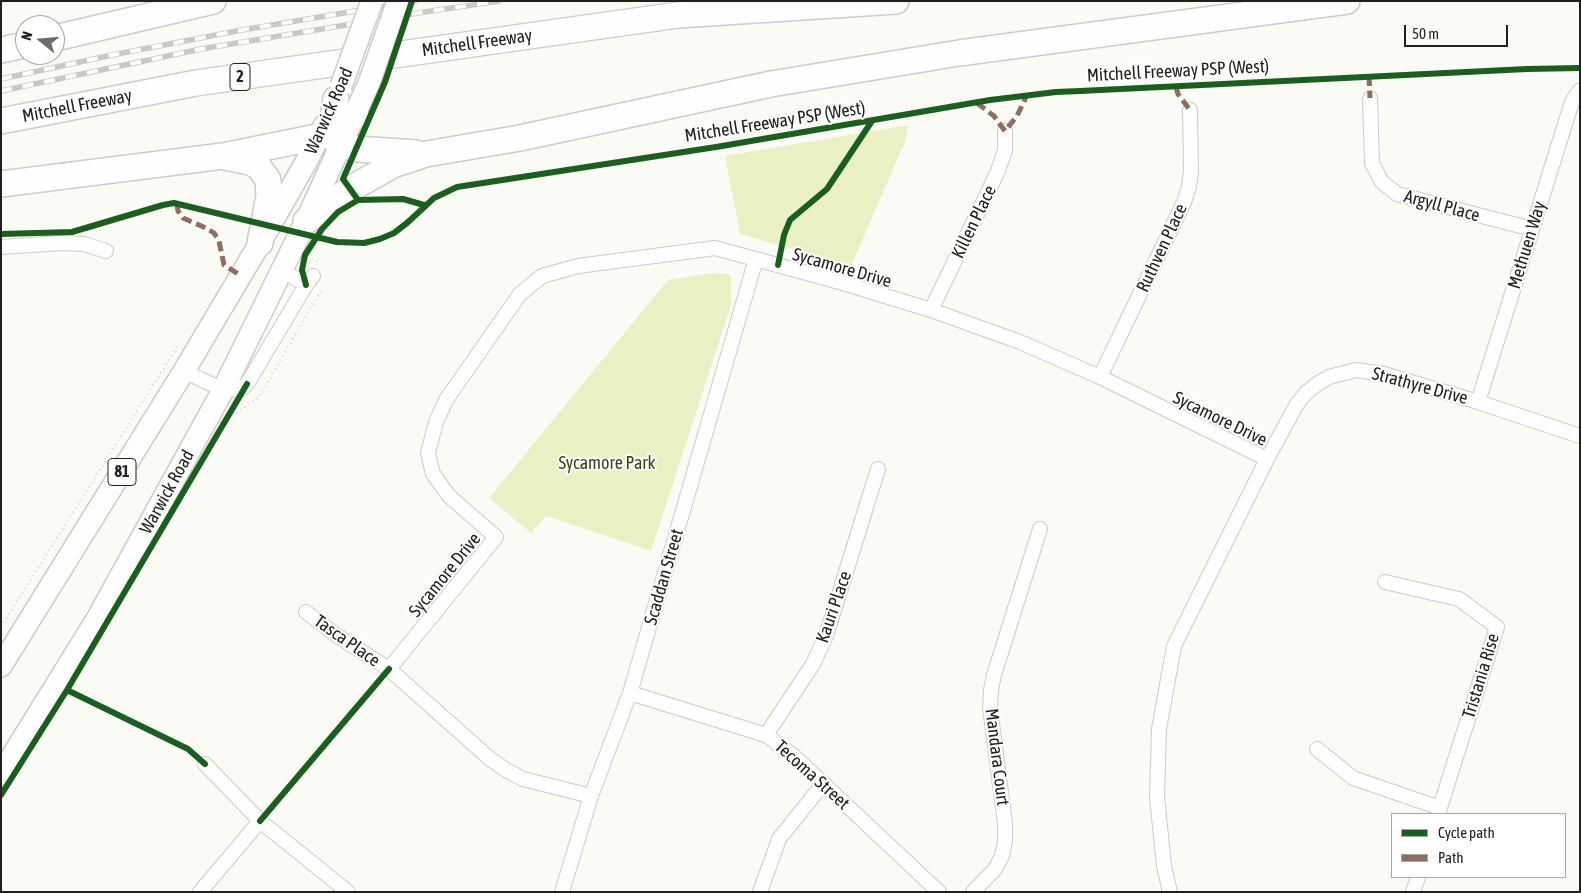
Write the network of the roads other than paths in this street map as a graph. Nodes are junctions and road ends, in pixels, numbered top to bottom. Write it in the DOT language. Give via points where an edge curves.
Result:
graph roads {
  1 [pos="213,1"];
  2 [pos="372,1"];
  3 [pos="398,1"];
  4 [pos="896,1"];
  5 [pos="1347,1"];
  6 [pos="65,36"];
  7 [pos="15,47"];
  8 [pos="1,50"];
  9 [pos="1580,90"];
  10 [pos="339,93"];
  11 [pos="1370,98"];
  12 [pos="1190,110"];
  13 [pos="356,114"];
  14 [pos="1,120"];
  15 [pos="1005,131"];
  16 [pos="331,139"];
  17 [pos="426,154"];
  18 [pos="223,156"];
  19 [pos="1,184"];
  20 [pos="306,221"];
  21 [pos="1532,230"];
  22 [pos="260,243"];
  23 [pos="1,247"];
  24 [pos="106,251"];
  25 [pos="756,259"];
  26 [pos="282,270"];
  27 [pos="931,310"];
  28 [pos="184,371"];
  29 [pos="1100,377"];
  30 [pos="223,390"];
  31 [pos="1478,402"];
  32 [pos="1580,436"];
  33 [pos="1267,459"];
  34 [pos="878,469"];
  35 [pos="1040,528"];
  36 [pos="1385,582"];
  37 [pos="306,612"];
  38 [pos="1,666"];
  39 [pos="389,669"];
  40 [pos="630,693"];
  41 [pos="766,735"];
  42 [pos="1317,749"];
  43 [pos="205,764"];
  44 [pos="1,774"];
  45 [pos="823,784"];
  46 [pos="591,796"];
  47 [pos="1439,811"];
  48 [pos="260,821"];
  49 [pos="1418,878"];
  50 [pos="200,892"];
  51 [pos="348,892"];
  52 [pos="562,892"];
  53 [pos="760,892"];
  54 [pos="939,892"];
  55 [pos="973,892"];
  56 [pos="1170,892"];
  57 [pos="1413,892"];
  1 -- 6 [label="highway"];
  2 -- 10 [label="main road, Warwick Road, bridge"];
  3 -- 13 [label="main road, Warwick Road, bridge"];
  4 -- 14 [label="highway, Mitchell Freeway / 2" via="668,17 196,83"];
  5 -- 17 [label="highway" via="959,53 771,84 520,138"];
  7 -- 8 [label="highway"];
  9 -- 21 [label="street, Methuen Way" via="1572,102"];
  10 -- 16 [label="highway"];
  11 -- 21 [label="street, Argyll Place" via="1372,163 1382,182 1397,194"];
  12 -- 29 [label="street, Ruthven Place" via="1191,170 1184,202"];
  13 -- 16 [label="highway"];
  15 -- 27 [label="street, Killen Place" via="1005,150 998,171"];
  16 -- 17 [label="highway" via="357,149"];
  16 -- 18 [label="highway"];
  16 -- 20 [label="main road, Warwick Road"];
  16 -- 22 [label="main road, Warwick Road / 81"];
  17 -- 20 [label="highway" via="393,165 350,189"];
  18 -- 19 [label="highway"];
  18 -- 22 [label="highway" via="250,162 259,167 268,180 269,196"];
  20 -- 26 [label="main road, Warwick Road"];
  21 -- 31 [label="street, Methuen Way"];
  22 -- 28 [label="main road, Warwick Road / 81"];
  23 -- 24 [label="street" via="68,243"];
  25 -- 27 [label="street, Sycamore Drive"];
  25 -- 39 [label="street, Sycamore Drive" via="715,248 578,266 542,276 520,294 446,400 428,453 433,474 448,496 496,537"];
  25 -- 40 [label="street, Scaddan Street"];
  26 -- 30 [label="main road, Warwick Road"];
  26 -- 30 [label="street" via="310,280 247,384 235,391"];
  27 -- 29 [label="street, Sycamore Drive" via="1020,342"];
  28 -- 30 [label="street"];
  28 -- 38 [label="main road, Warwick Road / 81"];
  29 -- 33 [label="street, Sycamore Drive"];
  30 -- 44 [label="main road, Warwick Road" via="97,620"];
  31 -- 32 [label="street, Strathyre Drive"];
  31 -- 33 [label="street, Strathyre Drive" via="1384,374 1356,370 1342,373 1306,393"];
  33 -- 56 [label="street, Sycamore Drive" via="1174,646 1159,729 1157,797"];
  34 -- 41 [label="street, Kauri Place" via="826,636 813,664"];
  35 -- 55 [label="street, Mandara Court" via="991,690 990,708 1005,841 995,869"];
  36 -- 47 [label="street, Tristania Rise" via="1459,599 1497,627"];
  37 -- 39 [label="street, Tasca Place"];
  39 -- 46 [label="street" via="506,770 523,779"];
  40 -- 41 [label="street, Tecoma Street"];
  40 -- 46 [label="street, Scaddan Street"];
  41 -- 45 [label="street, Tecoma Street"];
  42 -- 47 [label="street" via="1353,778"];
  43 -- 48 [label="street"];
  45 -- 53 [label="street" via="779,839"];
  45 -- 54 [label="street, Tecoma Street"];
  46 -- 52 [label="street, Scaddan Street"];
  48 -- 50 [label="street"];
  48 -- 51 [label="street"];
  49 -- 57 [label="street"];
}
